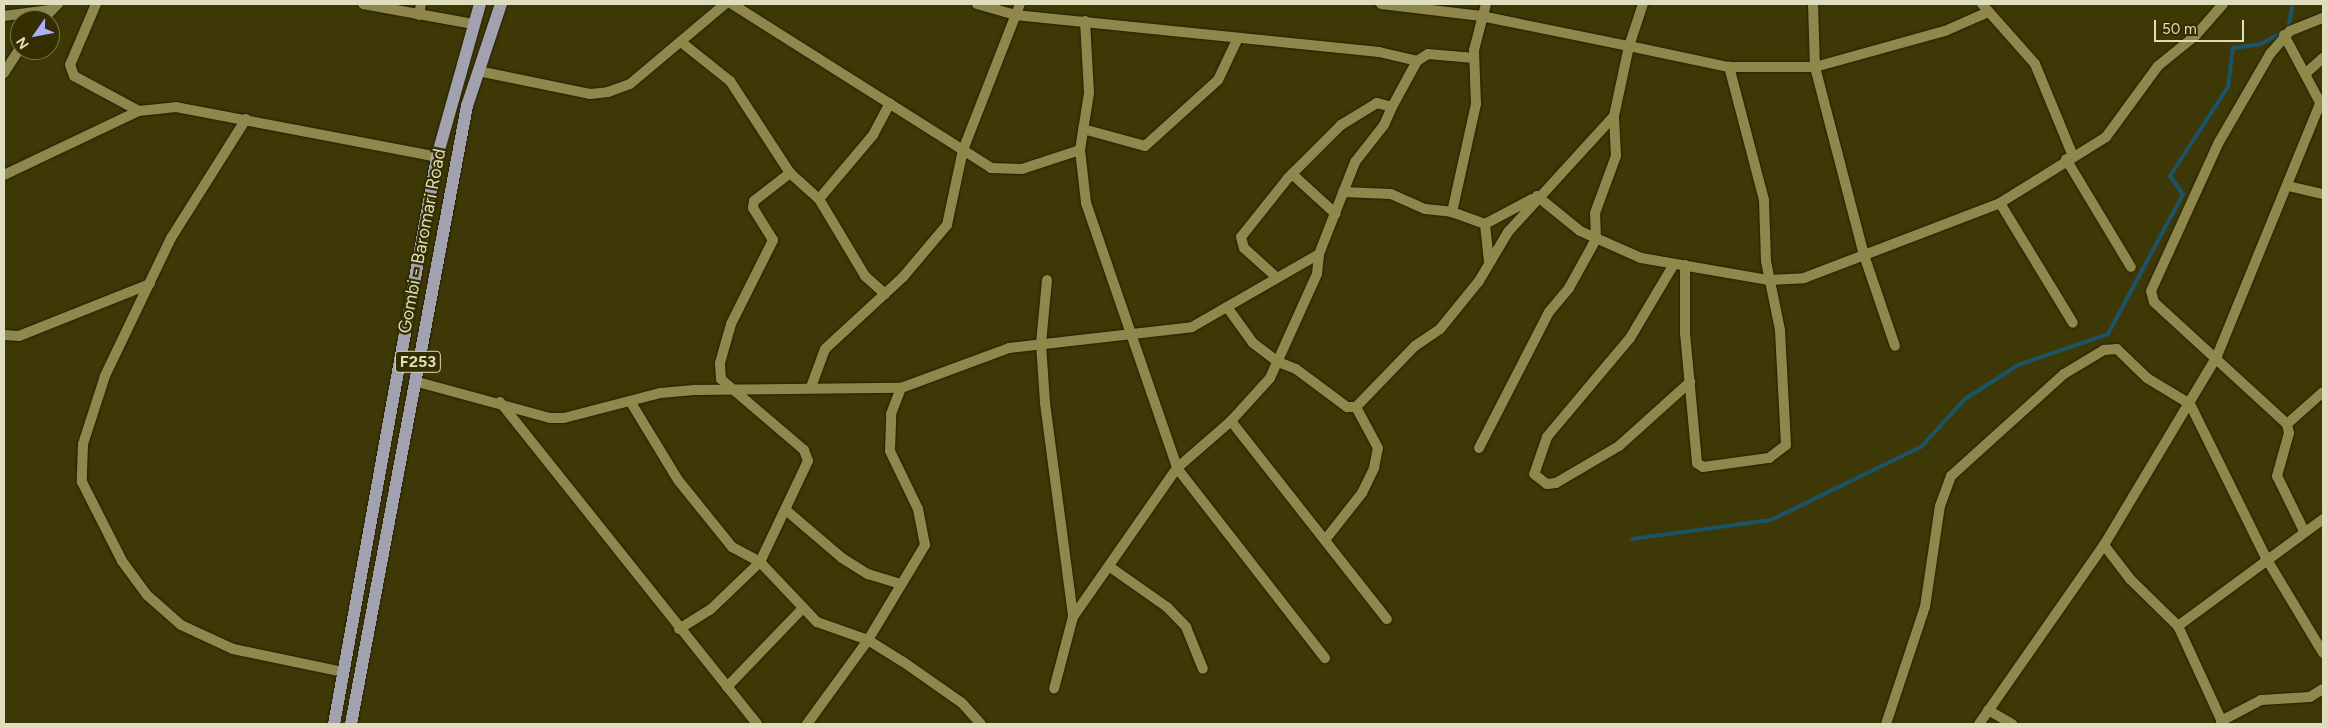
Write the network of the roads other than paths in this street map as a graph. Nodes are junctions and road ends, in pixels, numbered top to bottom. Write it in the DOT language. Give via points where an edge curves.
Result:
graph roads {
  1 [pos="96,4"];
  2 [pos="363,4"];
  3 [pos="422,4"];
  4 [pos="480,4"];
  5 [pos="501,4"];
  6 [pos="725,4"];
  7 [pos="732,4"];
  8 [pos="977,4"];
  9 [pos="1020,4"];
  10 [pos="1381,4"];
  11 [pos="1486,4"];
  12 [pos="1644,4"];
  13 [pos="1813,4"];
  14 [pos="2223,4"];
  15 [pos="54,7"];
  16 [pos="1984,9"];
  17 [pos="419,15"];
  18 [pos="1015,15"];
  19 [pos="4,16"];
  20 [pos="1481,16"];
  21 [pos="2323,18"];
  22 [pos="1085,21"];
  23 [pos="473,24"];
  24 [pos="2284,35"];
  25 [pos="1237,40"];
  26 [pos="681,42"];
  27 [pos="1629,46"];
  28 [pos="1474,58"];
  29 [pos="2323,58"];
  30 [pos="12,60"];
  31 [pos="1416,61"];
  32 [pos="1729,67"];
  33 [pos="1815,67"];
  34 [pos="478,71"];
  35 [pos="4,73"];
  36 [pos="2305,74"];
  37 [pos="890,102"];
  38 [pos="2322,106"];
  39 [pos="1392,107"];
  40 [pos="139,110"];
  41 [pos="1614,116"];
  42 [pos="246,119"];
  43 [pos="1084,129"];
  44 [pos="963,148"];
  45 [pos="1080,150"];
  46 [pos="437,158"];
  47 [pos="2070,158"];
  48 [pos="790,173"];
  49 [pos="1292,174"];
  50 [pos="4,175"];
  51 [pos="2288,186"];
  52 [pos="1343,192"];
  53 [pos="2323,194"];
  54 [pos="1537,196"];
  55 [pos="819,199"];
  56 [pos="2000,203"];
  57 [pos="1452,212"];
  58 [pos="1336,214"];
  59 [pos="1485,224"];
  60 [pos="1596,239"];
  61 [pos="1319,254"];
  62 [pos="1864,255"];
  63 [pos="1489,261"];
  64 [pos="1674,264"];
  65 [pos="1685,265"];
  66 [pos="2131,267"];
  67 [pos="1276,276"];
  68 [pos="1047,280"];
  69 [pos="1769,280"];
  70 [pos="150,284"];
  71 [pos="885,294"];
  72 [pos="1227,307"];
  73 [pos="2074,323"];
  74 [pos="4,335"];
  75 [pos="1133,337"];
  76 [pos="1041,344"];
  77 [pos="1895,346"];
  78 [pos="2218,356"];
  79 [pos="1278,362"];
  80 [pos="414,381"];
  81 [pos="1690,382"];
  82 [pos="811,387"];
  83 [pos="901,388"];
  84 [pos="736,392"];
  85 [pos="2323,392"];
  86 [pos="500,401"];
  87 [pos="630,401"];
  88 [pos="2190,404"];
  89 [pos="1356,407"];
  90 [pos="1232,421"];
  91 [pos="2287,424"];
  92 [pos="1479,448"];
  93 [pos="1177,468"];
  94 [pos="786,511"];
  95 [pos="2323,519"];
  96 [pos="2304,531"];
  97 [pos="1325,540"];
  98 [pos="2104,545"];
  99 [pos="2266,558"];
  100 [pos="760,562"];
  101 [pos="1110,567"];
  102 [pos="902,584"];
  103 [pos="802,610"];
  104 [pos="1073,617"];
  105 [pos="1387,619"];
  106 [pos="2178,626"];
  107 [pos="679,629"];
  108 [pos="868,640"];
  109 [pos="2323,654"];
  110 [pos="1325,658"];
  111 [pos="1203,669"];
  112 [pos="343,672"];
  113 [pos="726,687"];
  114 [pos="1054,689"];
  115 [pos="2323,689"];
  116 [pos="1988,710"];
  117 [pos="2222,723"];
  118 [pos="334,724"];
  119 [pos="351,724"];
  120 [pos="757,724"];
  121 [pos="807,724"];
  122 [pos="981,724"];
  123 [pos="1886,724"];
  124 [pos="1979,724"];
  125 [pos="2012,724"];
  1 -- 40 [label="street" via="70,65 74,76"];
  2 -- 17 [label="street"];
  3 -- 17 [label="street"];
  4 -- 23 [label="main road, Gombi - Baromari Road / F253"];
  5 -- 34 [label="main road, Gombi - Baromari Road / F253"];
  6 -- 26 [label="street"];
  7 -- 37 [label="street"];
  8 -- 18 [label="street"];
  9 -- 18 [label="street"];
  10 -- 20 [label="street"];
  11 -- 20 [label="street"];
  12 -- 27 [label="street"];
  13 -- 33 [label="street"];
  14 -- 47 [label="street" via="2196,35 2158,66 2112,131"];
  15 -- 19 [label="street"];
  16 -- 33 [label="street" via="1945,31"];
  16 -- 47 [label="street" via="2035,64"];
  17 -- 23 [label="street"];
  18 -- 22 [label="street"];
  18 -- 44 [label="street"];
  20 -- 27 [label="street"];
  20 -- 28 [label="street"];
  21 -- 24 [label="street"];
  22 -- 25 [label="street"];
  22 -- 43 [label="street" via="1089,93"];
  23 -- 46 [label="main road, Gombi - Baromari Road / F253"];
  24 -- 36 [label="street"];
  24 -- 78 [label="street" via="2219,142 2151,291 2154,302"];
  25 -- 31 [label="street" via="1379,52"];
  25 -- 43 [label="street" via="1218,80 1145,146"];
  26 -- 34 [label="street" via="630,84 608,92 590,94"];
  26 -- 48 [label="street" via="730,80"];
  27 -- 32 [label="street"];
  27 -- 41 [label="street"];
  28 -- 31 [label="street" via="1428,54"];
  28 -- 57 [label="street" via="1476,104"];
  29 -- 36 [label="street"];
  30 -- 35 [label="street"];
  31 -- 39 [label="street"];
  32 -- 33 [label="street"];
  32 -- 69 [label="street" via="1764,200"];
  33 -- 62 [label="street"];
  34 -- 80 [label="main road, Gombi - Baromari Road / F253" via="465,115"];
  36 -- 38 [label="street"];
  37 -- 44 [label="street"];
  37 -- 55 [label="street" via="872,135"];
  38 -- 51 [label="street"];
  39 -- 49 [label="street" via="1378,103 1358,113"];
  39 -- 52 [label="street" via="1384,125 1355,162"];
  40 -- 42 [label="street" via="176,107"];
  40 -- 50 [label="street"];
  41 -- 54 [label="street" via="1578,160"];
  41 -- 60 [label="street" via="1616,156 1595,213"];
  42 -- 46 [label="street"];
  42 -- 70 [label="street" via="171,238"];
  43 -- 45 [label="street"];
  44 -- 45 [label="street" via="990,168 1006,171"];
  44 -- 71 [label="street" via="947,225"];
  45 -- 75 [label="street" via="1094,234"];
  46 -- 112 [label="main road, Gombi - Baromari Road / F253"];
  47 -- 56 [label="street"];
  47 -- 66 [label="street"];
  48 -- 55 [label="street"];
  48 -- 84 [label="street" via="754,201 753,208 773,240 747,288 724,346 721,379"];
  49 -- 58 [label="street"];
  49 -- 67 [label="street" via="1240,242"];
  51 -- 53 [label="street"];
  51 -- 78 [label="street"];
  52 -- 57 [label="street" via="1391,194 1425,209"];
  52 -- 58 [label="street"];
  54 -- 59 [label="street"];
  54 -- 60 [label="street"];
  54 -- 63 [label="street"];
  55 -- 71 [label="street" via="860,269"];
  56 -- 62 [label="street"];
  56 -- 73 [label="street"];
  57 -- 59 [label="street"];
  58 -- 61 [label="street"];
  59 -- 63 [label="street"];
  60 -- 64 [label="street" via="1641,258"];
  60 -- 92 [label="street" via="1569,288 1549,312"];
  61 -- 67 [label="street"];
  61 -- 79 [label="street" via="1317,274"];
  62 -- 69 [label="street" via="1804,278"];
  62 -- 77 [label="street"];
  63 -- 89 [label="street" via="1440,330 1415,346"];
  64 -- 65 [label="street"];
  64 -- 81 [label="street" via="1630,338 1547,437 1534,474 1546,484 1556,483 1619,446"];
  65 -- 69 [label="street"];
  65 -- 81 [label="street"];
  67 -- 72 [label="street"];
  68 -- 76 [label="street"];
  69 -- 81 [label="street" via="1780,330 1786,445 1769,458 1703,467 1697,463"];
  70 -- 74 [label="street" via="19,336"];
  70 -- 112 [label="street" via="105,376 83,444 82,482 102,524 148,595 181,624 233,649"];
  71 -- 82 [label="street" via="825,349"];
  72 -- 75 [label="street" via="1192,327"];
  72 -- 79 [label="street" via="1253,343"];
  75 -- 76 [label="street"];
  75 -- 93 [label="street"];
  76 -- 83 [label="street" via="1009,348"];
  76 -- 104 [label="street"];
  78 -- 88 [label="street"];
  78 -- 91 [label="street"];
  79 -- 89 [label="street" via="1296,369 1347,407"];
  79 -- 90 [label="street" via="1259,393"];
  80 -- 86 [label="street"];
  80 -- 119 [label="main road, Gombi - Baromari Road / F253"];
  82 -- 83 [label="street"];
  82 -- 84 [label="street"];
  83 -- 102 [label="street" via="891,414 890,451 918,509 925,545"];
  84 -- 87 [label="street" via="697,390"];
  84 -- 94 [label="street" via="804,450 805,472"];
  85 -- 91 [label="street"];
  86 -- 87 [label="street" via="550,418"];
  86 -- 107 [label="street"];
  87 -- 100 [label="street" via="699,510 732,547"];
  88 -- 98 [label="street"];
  88 -- 99 [label="street"];
  88 -- 123 [label="street" via="2147,378 2117,349 2104,350 2064,374 1952,476 1940,506 1925,607"];
  89 -- 97 [label="street" via="1378,448 1374,468 1362,493"];
  90 -- 93 [label="street"];
  90 -- 97 [label="street"];
  91 -- 96 [label="street" via="2289,433 2277,476"];
  93 -- 101 [label="street"];
  93 -- 110 [label="street"];
  94 -- 100 [label="street"];
  94 -- 102 [label="street" via="842,558 868,574"];
  95 -- 96 [label="street"];
  96 -- 99 [label="street"];
  97 -- 105 [label="street"];
  98 -- 106 [label="street" via="2130,579"];
  98 -- 116 [label="street"];
  99 -- 106 [label="street"];
  99 -- 109 [label="street"];
  100 -- 103 [label="street"];
  100 -- 107 [label="street" via="710,610"];
  101 -- 104 [label="street"];
  101 -- 111 [label="street" via="1167,607 1186,627"];
  102 -- 108 [label="street"];
  103 -- 108 [label="street" via="831,629"];
  103 -- 113 [label="street"];
  104 -- 114 [label="street"];
  106 -- 117 [label="street"];
  107 -- 113 [label="street"];
  108 -- 121 [label="street"];
  108 -- 122 [label="street" via="938,684"];
  112 -- 118 [label="main road, Gombi - Baromari Road / F253"];
  113 -- 120 [label="street"];
  115 -- 117 [label="street" via="2310,697 2261,700"];
  116 -- 124 [label="street"];
  116 -- 125 [label="street"];
}
